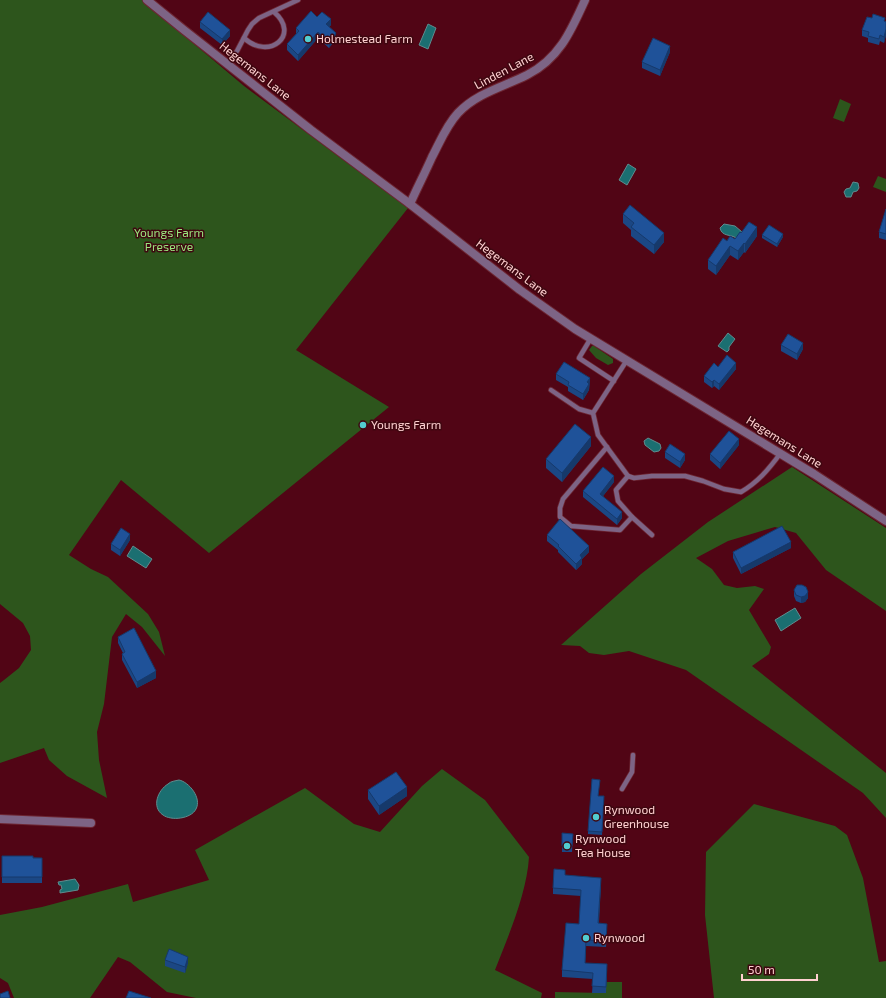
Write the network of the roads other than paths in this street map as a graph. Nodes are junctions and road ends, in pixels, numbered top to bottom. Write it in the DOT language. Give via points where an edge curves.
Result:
graph roads {
  1 [pos="147,0"];
  2 [pos="298,0"];
  3 [pos="585,0"];
  4 [pos="274,12"];
  5 [pos="244,38"];
  6 [pos="227,64"];
  7 [pos="410,204"];
  8 [pos="591,338"];
  9 [pos="627,360"];
  10 [pos="614,381"];
  11 [pos="551,390"];
  12 [pos="594,413"];
  13 [pos="607,447"];
  14 [pos="780,454"];
  15 [pos="628,476"];
  16 [pos="632,517"];
  17 [pos="886,521"];
  18 [pos="652,535"];
  19 [pos="633,755"];
  20 [pos="622,789"];
  21 [pos="0,819"];
  22 [pos="91,823"];
  1 -- 6 [label="street, Hegemans Lane"];
  2 -- 4 [label="lane"];
  3 -- 7 [label="street, Linden Lane" via="573,26 553,56 526,75 485,93 458,113 443,134"];
  4 -- 5 [label="lane" via="252,24"];
  4 -- 5 [label="lane" via="280,17 284,30 278,44 263,47 249,43"];
  5 -- 6 [label="lane"];
  6 -- 7 [label="street, Hegemans Lane"];
  7 -- 8 [label="street, Hegemans Lane" via="520,290"];
  8 -- 9 [label="street, Hegemans Lane"];
  8 -- 10 [label="lane" via="579,358"];
  9 -- 10 [label="lane"];
  9 -- 14 [label="street, Hegemans Lane"];
  10 -- 12 [label="lane"];
  11 -- 12 [label="lane" via="579,409"];
  12 -- 13 [label="lane" via="598,435"];
  13 -- 15 [label="lane"];
  13 -- 16 [label="lane" via="563,499 560,517 571,526 620,530"];
  14 -- 15 [label="lane" via="754,484 741,492 685,476"];
  14 -- 17 [label="street, Hegemans Lane"];
  15 -- 16 [label="lane" via="616,490 618,501"];
  16 -- 18 [label="lane"];
  19 -- 20 [label="lane" via="632,772"];
  21 -- 22 [label="street"];
}
